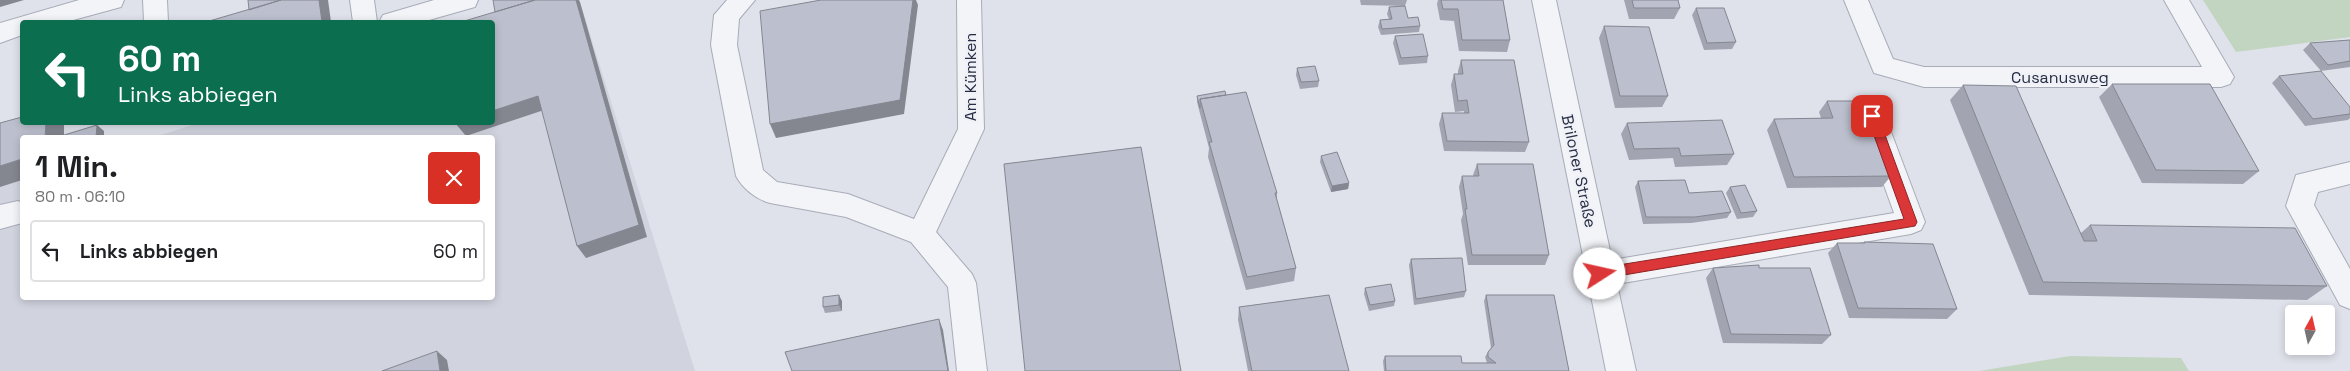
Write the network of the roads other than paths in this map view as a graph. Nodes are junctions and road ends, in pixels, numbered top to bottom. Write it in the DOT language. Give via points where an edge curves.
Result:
graph roads {
  1 [pos="112,0"];
  2 [pos="155,0"];
  3 [pos="362,0"];
  4 [pos="466,0"];
  5 [pos="743,0"];
  6 [pos="969,0"];
  7 [pos="1544,0"];
  8 [pos="1856,0"];
  9 [pos="2176,0"];
  10 [pos="41,20"];
  11 [pos="156,20"];
  12 [pos="365,20"];
  13 [pos="399,20"];
  14 [pos="20,27"];
  15 [pos="0,33"];
  16 [pos="1872,116"];
  17 [pos="2350,173"];
  18 [pos="921,234"];
  19 [pos="1600,274"];
  20 [pos="2350,296"];
  21 [pos="972,371"];
  22 [pos="1620,371"];
  1 -- 10 [label="street"];
  2 -- 11 [label="street"];
  3 -- 12 [label="street"];
  4 -- 13 [label="street"];
  5 -- 18 [label="street" via="727,15 724,45 750,176 770,192 848,206"];
  6 -- 18 [label="street, Am Kümken" via="971,129"];
  7 -- 19 [label="street, Briloner Straße"];
  8 -- 9 [label="street, Cusanusweg" via="1883,66 1924,78 2221,77"];
  14 -- 15 [label="street"];
  16 -- 19 [label="street" via="1911,222"];
  17 -- 20 [label="street" via="2306,183 2300,206"];
  18 -- 21 [label="street" via="962,283"];
  19 -- 22 [label="street, Briloner Straße"];
}
